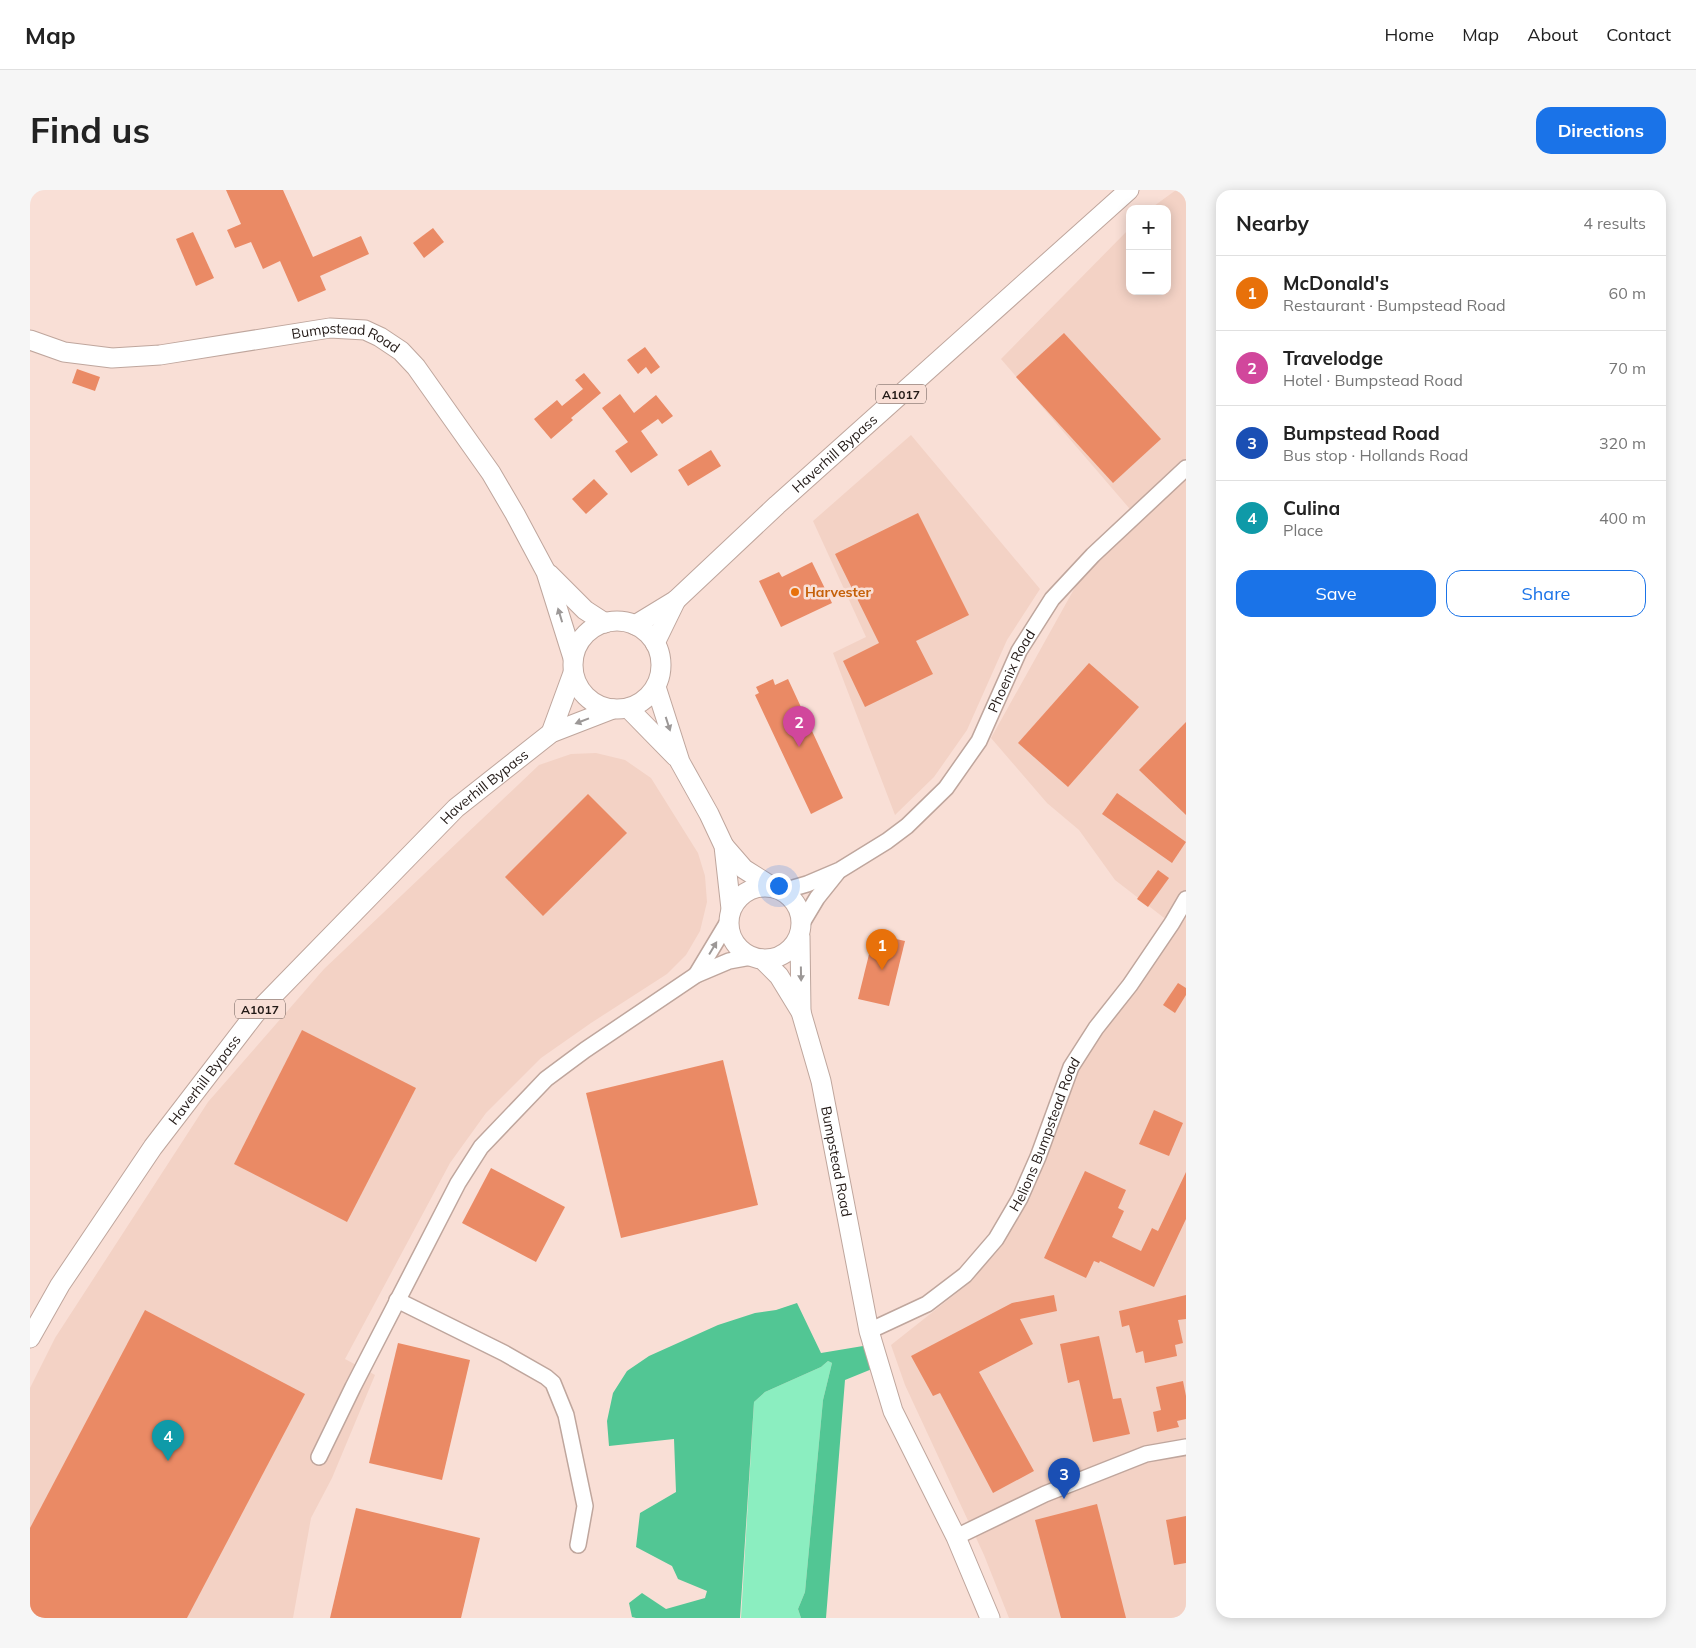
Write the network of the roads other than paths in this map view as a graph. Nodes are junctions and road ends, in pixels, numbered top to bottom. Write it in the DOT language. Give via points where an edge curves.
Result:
graph roads {
  1 [pos="1129,190"];
  2 [pos="30,340"];
  3 [pos="1186,468"];
  4 [pos="546,572"];
  5 [pos="676,600"];
  6 [pos="605,623"];
  7 [pos="635,625"];
  8 [pos="655,643"];
  9 [pos="573,665"];
  10 [pos="656,687"];
  11 [pos="620,709"];
  12 [pos="551,733"];
  13 [pos="680,762"];
  14 [pos="724,846"];
  15 [pos="840,870"];
  16 [pos="778,889"];
  17 [pos="1186,899"];
  18 [pos="730,914"];
  19 [pos="801,929"];
  20 [pos="756,958"];
  21 [pos="696,975"];
  22 [pos="801,1012"];
  23 [pos="398,1300"];
  24 [pos="868,1331"];
  25 [pos="30,1338"];
  26 [pos="1186,1447"];
  27 [pos="319,1457"];
  28 [pos="956,1537"];
  29 [pos="578,1545"];
  30 [pos="990,1618"];
  1 -- 5 [label="main road, Haverhill Bypass / A1017" via="783,499"];
  2 -- 4 [label="main road, Bumpstead Road" via="64,352 112,358 160,355 330,328 366,330 401,351 416,367 496,482"];
  3 -- 15 [label="street, Phoenix Road" via="1093,555 1052,599 1019,651 979,741 946,788 907,826"];
  4 -- 6 [label="main road, Bumpstead Road" via="585,610"];
  9 -- 4 [label="main road, Bumpstead Road, one-way"];
  5 -- 7 [label="main road, Haverhill Bypass / A1017"];
  5 -- 8 [label="main road, Haverhill Bypass / A1017"];
  6 -- 7 [label="main road" via="620,621"];
  6 -- 9 [label="main road" via="591,629 580,640"];
  7 -- 8 [label="main road"];
  8 -- 10 [label="main road" via="661,672"];
  9 -- 11 [label="main road" via="579,688 588,699 598,705"];
  9 -- 12 [label="main road"];
  10 -- 11 [label="main road" via="642,702"];
  10 -- 13 [label="main road, one-way"];
  11 -- 12 [label="main road, Haverhill Bypass / A1017, one-way"];
  11 -- 13 [label="main road"];
  12 -- 25 [label="main road, Haverhill Bypass / A1017" via="456,808 255,1014 152,1147 60,1285"];
  13 -- 14 [label="main road"];
  14 -- 16 [label="main road" via="744,869"];
  14 -- 18 [label="main road"];
  15 -- 16 [label="street, Phoenix Road" via="807,884"];
  15 -- 19 [label="street, Phoenix Road" via="817,898"];
  16 -- 18 [label="main road" via="759,887 747,891"];
  16 -- 19 [label="main road" via="797,904"];
  17 -- 24 [label="street, Helions Bumpstead Road" via="1071,1067 1038,1157 1020,1198 996,1239 964,1275 927,1304"];
  18 -- 20 [label="main road" via="734,943"];
  21 -- 18 [label="street, one-way"];
  19 -- 20 [label="main road" via="793,947 783,955 773,959"];
  19 -- 22 [label="main road, Bumpstead Road, one-way"];
  20 -- 21 [label="street" via="729,961"];
  20 -- 22 [label="main road, Bumpstead Road" via="779,976"];
  21 -- 23 [label="street" via="546,1079 481,1146 458,1183"];
  22 -- 24 [label="main road, Bumpstead Road" via="821,1081"];
  23 -- 27 [label="street"];
  23 -- 29 [label="street" via="504,1353 553,1383 566,1415 585,1506"];
  24 -- 28 [label="main road, Bumpstead Road" via="893,1411"];
  26 -- 28 [label="street" via="1146,1454 1045,1494"];
  28 -- 30 [label="main road, Bumpstead Road"];
}
